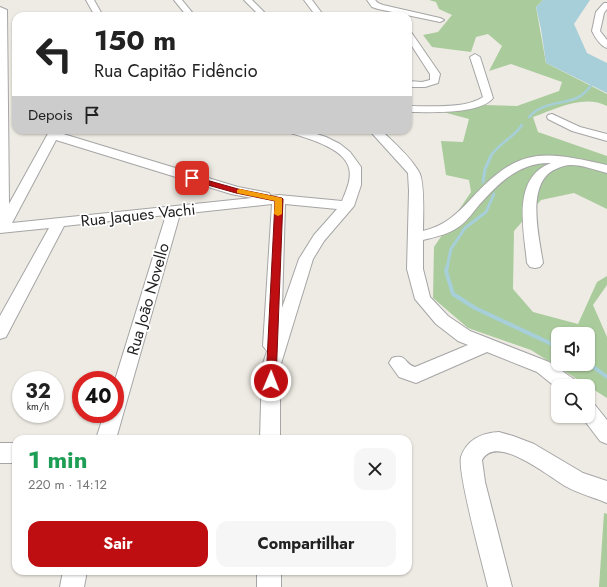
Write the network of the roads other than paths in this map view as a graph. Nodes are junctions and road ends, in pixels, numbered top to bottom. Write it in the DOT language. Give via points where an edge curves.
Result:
graph roads {
  1 [pos="90,0"];
  2 [pos="178,0"];
  3 [pos="248,0"];
  4 [pos="308,0"];
  5 [pos="371,0"];
  6 [pos="405,0"];
  7 [pos="607,5"];
  8 [pos="0,9"];
  9 [pos="97,12"];
  10 [pos="188,12"];
  11 [pos="260,12"];
  12 [pos="317,12"];
  13 [pos="394,12"];
  14 [pos="401,12"];
  15 [pos="412,16"];
  16 [pos="440,20"];
  17 [pos="596,31"];
  18 [pos="607,33"];
  19 [pos="412,40"];
  20 [pos="607,45"];
  21 [pos="475,56"];
  22 [pos="4,58"];
  23 [pos="412,84"];
  24 [pos="412,109"];
  25 [pos="552,117"];
  26 [pos="53,134"];
  27 [pos="57,134"];
  28 [pos="305,134"];
  29 [pos="379,134"];
  30 [pos="607,138"];
  31 [pos="1,146"];
  32 [pos="570,160"];
  33 [pos="607,169"];
  34 [pos="279,199"];
  35 [pos="347,206"];
  36 [pos="174,211"];
  37 [pos="59,223"];
  38 [pos="1,229"];
  39 [pos="415,237"];
  40 [pos="535,264"];
  41 [pos="0,332"];
  42 [pos="486,345"];
  43 [pos="398,363"];
  44 [pos="271,367"];
  45 [pos="559,379"];
  46 [pos="124,380"];
  47 [pos="595,420"];
  48 [pos="111,423"];
  49 [pos="107,435"];
  50 [pos="270,435"];
  51 [pos="607,435"];
  52 [pos="0,453"];
  53 [pos="12,453"];
  54 [pos="607,492"];
  55 [pos="74,575"];
  56 [pos="270,575"];
  57 [pos="72,587"];
  58 [pos="269,587"];
  59 [pos="500,587"];
  1 -- 9 [label="street"];
  2 -- 10 [label="street"];
  3 -- 11 [label="street"];
  4 -- 12 [label="street"];
  5 -- 13 [label="street" via="375,5"];
  6 -- 14 [label="street"];
  7 -- 17 [label="street" via="600,12"];
  8 -- 22 [label="street" via="3,10"];
  15 -- 16 [label="street"];
  17 -- 18 [label="street"];
  17 -- 20 [label="street"];
  19 -- 23 [label="street" via="436,74 435,81 431,83"];
  21 -- 24 [label="street" via="488,98 485,102 441,109"];
  22 -- 31 [label="street"];
  25 -- 30 [label="street"];
  26 -- 38 [label="street"];
  27 -- 34 [label="street" via="134,161 236,191"];
  28 -- 35 [label="street" via="336,146 346,154 355,168 355,185"];
  29 -- 39 [label="street" via="414,173"];
  31 -- 38 [label="street"];
  32 -- 33 [label="street"];
  32 -- 39 [label="street" via="540,159 507,170 450,227"];
  32 -- 40 [label="street" via="550,167 538,176 531,189"];
  34 -- 35 [label="street, Rua Jaques Vachi"];
  34 -- 36 [label="street, Rua Jaques Vachi"];
  34 -- 44 [label="street"];
  35 -- 44 [label="street" via="319,238 306,259"];
  36 -- 37 [label="street, Rua Jaques Vachi"];
  36 -- 46 [label="street, Rua João Novello"];
  37 -- 38 [label="street, Rua Jaques Vachi"];
  37 -- 41 [label="street"];
  39 -- 42 [label="street" via="415,269 424,299 442,320 464,336"];
  42 -- 43 [label="street" via="416,374 405,373"];
  42 -- 45 [label="street" via="543,367"];
  44 -- 50 [label="street"];
  47 -- 51 [label="street"];
  48 -- 49 [label="street"];
  52 -- 53 [label="street"];
  54 -- 59 [label="street" via="576,481 535,455 508,443 488,442 478,448 471,459 474,482"];
  55 -- 57 [label="street"];
  56 -- 58 [label="street"];
}
